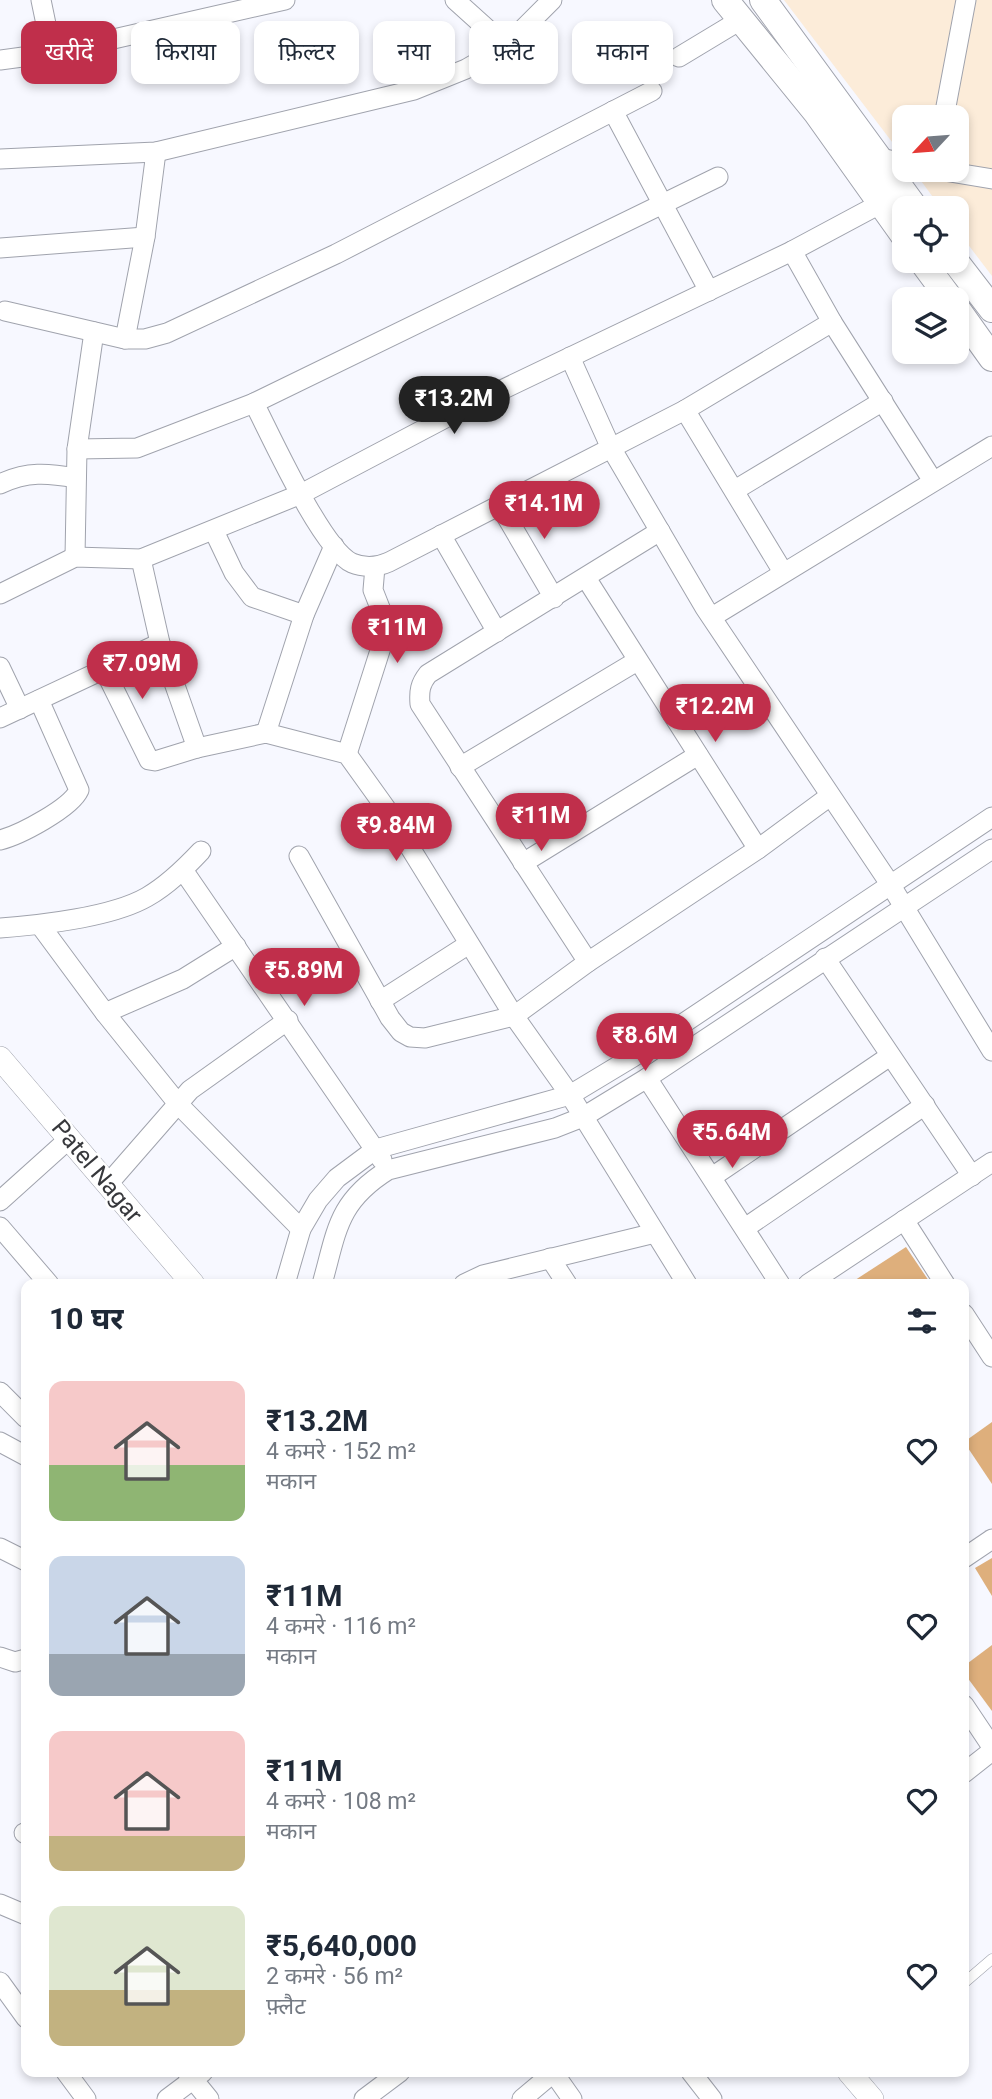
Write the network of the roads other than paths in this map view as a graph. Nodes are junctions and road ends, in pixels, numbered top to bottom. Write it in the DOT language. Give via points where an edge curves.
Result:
graph roads {
  1 [pos="41,0"];
  2 [pos="285,0"];
  3 [pos="455,0"];
  4 [pos="552,0"];
  5 [pos="763,0"];
  6 [pos="966,0"];
  7 [pos="734,9"];
  8 [pos="45,21"];
  9 [pos="478,21"];
  10 [pos="531,21"];
  11 [pos="117,38"];
  12 [pos="21,57"];
  13 [pos="679,57"];
  14 [pos="0,60"];
  15 [pos="469,67"];
  16 [pos="652,91"];
  17 [pos="946,105"];
  18 [pos="612,111"];
  19 [pos="156,152"];
  20 [pos="876,157"];
  21 [pos="0,159"];
  22 [pos="892,160"];
  23 [pos="970,175"];
  24 [pos="718,177"];
  25 [pos="992,179"];
  26 [pos="894,196"];
  27 [pos="896,196"];
  28 [pos="665,203"];
  29 [pos="892,204"];
  30 [pos="145,237"];
  31 [pos="0,248"];
  32 [pos="792,251"];
  33 [pos="964,273"];
  34 [pos="709,290"];
  35 [pos="992,309"];
  36 [pos="5,311"];
  37 [pos="832,322"];
  38 [pos="969,326"];
  39 [pos="94,332"];
  40 [pos="125,339"];
  41 [pos="570,358"];
  42 [pos="992,358"];
  43 [pos="883,401"];
  44 [pos="254,403"];
  45 [pos="685,410"];
  46 [pos="610,446"];
  47 [pos="992,446"];
  48 [pos="77,449"];
  49 [pos="76,478"];
  50 [pos="933,481"];
  51 [pos="0,484"];
  52 [pos="734,491"];
  53 [pos="301,494"];
  54 [pos="499,504"];
  55 [pos="215,531"];
  56 [pos="660,531"];
  57 [pos="442,535"];
  58 [pos="334,546"];
  59 [pos="75,557"];
  60 [pos="141,559"];
  61 [pos="375,567"];
  62 [pos="783,572"];
  63 [pos="586,578"];
  64 [pos="0,594"];
  65 [pos="554,598"];
  66 [pos="304,615"];
  67 [pos="712,617"];
  68 [pos="497,632"];
  69 [pos="160,643"];
  70 [pos="637,661"];
  71 [pos="0,667"];
  72 [pos="104,669"];
  73 [pos="40,700"];
  74 [pos="20,709"];
  75 [pos="0,718"];
  76 [pos="266,733"];
  77 [pos="197,748"];
  78 [pos="346,754"];
  79 [pos="698,755"];
  80 [pos="460,767"];
  81 [pos="830,796"];
  82 [pos="992,817"];
  83 [pos="0,840"];
  84 [pos="758,849"];
  85 [pos="992,849"];
  86 [pos="201,851"];
  87 [pos="299,856"];
  88 [pos="523,863"];
  89 [pos="183,870"];
  90 [pos="890,884"];
  91 [pos="904,908"];
  92 [pos="40,925"];
  93 [pos="0,928"];
  94 [pos="469,944"];
  95 [pos="236,946"];
  96 [pos="825,958"];
  97 [pos="588,962"];
  98 [pos="380,1001"];
  99 [pos="104,1013"];
  100 [pos="514,1016"];
  101 [pos="288,1020"];
  102 [pos="992,1051"];
  103 [pos="890,1056"];
  104 [pos="0,1058"];
  105 [pos="648,1079"];
  106 [pos="570,1095"];
  107 [pos="179,1105"];
  108 [pos="925,1105"];
  109 [pos="583,1116"];
  110 [pos="71,1139"];
  111 [pos="376,1149"];
  112 [pos="992,1162"];
  113 [pos="388,1170"];
  114 [pos="972,1176"];
  115 [pos="712,1177"];
  116 [pos="108,1184"];
  117 [pos="0,1201"];
  118 [pos="904,1220"];
  119 [pos="0,1227"];
  120 [pos="745,1228"];
  121 [pos="301,1229"];
  122 [pos="655,1233"];
  123 [pos="550,1258"];
  124 [pos="45,1279"];
  125 [pos="189,1279"];
  126 [pos="286,1279"];
  127 [pos="323,1279"];
  128 [pos="482,1279"];
  129 [pos="564,1279"];
  130 [pos="684,1279"];
  131 [pos="777,1279"];
  132 [pos="816,1279"];
  133 [pos="942,1279"];
  134 [pos="969,1322"];
  135 [pos="992,1357"];
  136 [pos="0,1392"];
  137 [pos="21,1413"];
  138 [pos="0,1442"];
  139 [pos="21,1453"];
  140 [pos="992,1539"];
  141 [pos="0,1548"];
  142 [pos="969,1555"];
  143 [pos="21,1558"];
  144 [pos="0,1657"];
  145 [pos="21,1660"];
  146 [pos="969,1713"];
  147 [pos="992,1749"];
  148 [pos="969,1769"];
  149 [pos="0,1904"];
  150 [pos="21,1913"];
  151 [pos="992,1959"];
  152 [pos="969,1979"];
  153 [pos="0,1982"];
  154 [pos="21,2011"];
  155 [pos="70,2077"];
  156 [pos="192,2077"];
  157 [pos="195,2077"];
  158 [pos="393,2077"];
  159 [pos="547,2077"];
  160 [pos="557,2077"];
  161 [pos="695,2077"];
  162 [pos="853,2077"];
  163 [pos="86,2099"];
  164 [pos="167,2099"];
  165 [pos="209,2099"];
  166 [pos="364,2099"];
  167 [pos="522,2099"];
  168 [pos="572,2099"];
  169 [pos="712,2099"];
  170 [pos="872,2099"];
  1 -- 8 [label="street"];
  2 -- 11 [label="street"];
  3 -- 9 [label="street"];
  4 -- 10 [label="street"];
  5 -- 20 [label="main road"];
  6 -- 17 [label="street"];
  7 -- 13 [label="street"];
  7 -- 26 [label="main road" via="816,112"];
  12 -- 14 [label="street"];
  15 -- 19 [label="street" via="414,90"];
  16 -- 18 [label="street"];
  18 -- 28 [label="street"];
  18 -- 40 [label="street" via="335,254 167,333"];
  19 -- 21 [label="street"];
  19 -- 30 [label="street"];
  20 -- 22 [label="street"];
  20 -- 27 [label="main road"];
  23 -- 25 [label="street"];
  24 -- 28 [label="street"];
  28 -- 34 [label="street"];
  28 -- 44 [label="street"];
  29 -- 32 [label="street"];
  30 -- 31 [label="street"];
  30 -- 40 [label="street"];
  32 -- 34 [label="street"];
  32 -- 37 [label="street"];
  33 -- 35 [label="main road"];
  34 -- 41 [label="street"];
  36 -- 39 [label="street"];
  37 -- 43 [label="street"];
  37 -- 45 [label="street"];
  38 -- 42 [label="main road"];
  39 -- 40 [label="street"];
  39 -- 48 [label="street"];
  41 -- 46 [label="street"];
  41 -- 53 [label="street"];
  43 -- 50 [label="street"];
  43 -- 52 [label="street"];
  44 -- 48 [label="street" via="137,449"];
  44 -- 53 [label="street"];
  45 -- 46 [label="street"];
  45 -- 52 [label="street"];
  46 -- 54 [label="street"];
  46 -- 56 [label="street"];
  47 -- 50 [label="street"];
  48 -- 49 [label="street"];
  49 -- 51 [label="street" via="44,472"];
  49 -- 59 [label="street"];
  50 -- 62 [label="street"];
  52 -- 62 [label="street"];
  53 -- 55 [label="street"];
  53 -- 58 [label="street"];
  54 -- 57 [label="street"];
  54 -- 65 [label="street"];
  55 -- 60 [label="street"];
  55 -- 66 [label="street" via="234,573 252,597"];
  56 -- 63 [label="street"];
  56 -- 67 [label="street"];
  57 -- 61 [label="street"];
  57 -- 68 [label="street"];
  58 -- 61 [label="street" via="353,563"];
  58 -- 66 [label="street"];
  59 -- 60 [label="street"];
  59 -- 64 [label="street"];
  60 -- 69 [label="street"];
  61 -- 78 [label="street" via="373,590 386,623 384,638"];
  62 -- 67 [label="street"];
  63 -- 65 [label="street"];
  63 -- 70 [label="street"];
  65 -- 68 [label="street"];
  66 -- 76 [label="street"];
  67 -- 81 [label="street"];
  68 -- 80 [label="street" via="428,674 421,683 420,704"];
  69 -- 72 [label="street"];
  69 -- 77 [label="street"];
  70 -- 79 [label="street"];
  70 -- 80 [label="street"];
  71 -- 74 [label="street"];
  72 -- 73 [label="street"];
  72 -- 77 [label="street" via="149,760"];
  73 -- 74 [label="street"];
  73 -- 83 [label="street" via="79,790 62,809"];
  74 -- 75 [label="street"];
  76 -- 77 [label="street"];
  76 -- 78 [label="street"];
  78 -- 94 [label="street" via="385,807"];
  79 -- 84 [label="street"];
  79 -- 88 [label="street"];
  80 -- 88 [label="street"];
  81 -- 84 [label="street"];
  81 -- 90 [label="street"];
  82 -- 90 [label="street"];
  84 -- 97 [label="street"];
  85 -- 91 [label="street"];
  86 -- 89 [label="street"];
  87 -- 98 [label="street"];
  88 -- 97 [label="street"];
  89 -- 92 [label="street" via="136,902"];
  89 -- 95 [label="street"];
  90 -- 91 [label="street"];
  90 -- 106 [label="street"];
  91 -- 96 [label="street"];
  91 -- 102 [label="street"];
  92 -- 93 [label="street"];
  92 -- 99 [label="street"];
  94 -- 98 [label="street"];
  94 -- 100 [label="street"];
  95 -- 99 [label="street" via="183,979"];
  95 -- 101 [label="street"];
  96 -- 103 [label="street"];
  96 -- 105 [label="street"];
  97 -- 100 [label="street"];
  98 -- 100 [label="street" via="401,1032 410,1037 425,1038"];
  99 -- 107 [label="street"];
  100 -- 106 [label="street"];
  101 -- 107 [label="street" via="190,1090"];
  101 -- 111 [label="street"];
  103 -- 108 [label="street"];
  103 -- 115 [label="street"];
  104 -- 110 [label="street, Patel Nagar"];
  105 -- 109 [label="street"];
  105 -- 115 [label="street"];
  106 -- 109 [label="street"];
  106 -- 111 [label="street"];
  107 -- 116 [label="street"];
  107 -- 121 [label="street"];
  108 -- 114 [label="street"];
  108 -- 120 [label="street"];
  109 -- 113 [label="street" via="555,1128"];
  109 -- 122 [label="street"];
  110 -- 116 [label="street, Patel Nagar"];
  110 -- 117 [label="street"];
  111 -- 113 [label="street"];
  111 -- 121 [label="street" via="337,1178"];
  112 -- 114 [label="street"];
  113 -- 127 [label="street" via="363,1185 350,1201 338,1224"];
  114 -- 118 [label="street"];
  115 -- 120 [label="street"];
  116 -- 125 [label="street, Patel Nagar"];
  118 -- 132 [label="street"];
  118 -- 133 [label="street"];
  119 -- 124 [label="street"];
  120 -- 131 [label="street"];
  121 -- 126 [label="street"];
  122 -- 123 [label="street"];
  122 -- 130 [label="street"];
  123 -- 128 [label="street"];
  123 -- 129 [label="street"];
  134 -- 135 [label="street"];
  136 -- 137 [label="street"];
  138 -- 139 [label="street"];
  140 -- 142 [label="street"];
  141 -- 143 [label="street"];
  144 -- 145 [label="street"];
  146 -- 147 [label="street"];
  147 -- 148 [label="street"];
  149 -- 150 [label="street"];
  151 -- 152 [label="lane"];
  153 -- 154 [label="street"];
  155 -- 163 [label="street"];
  156 -- 164 [label="street"];
  157 -- 165 [label="street"];
  158 -- 166 [label="street"];
  159 -- 167 [label="street"];
  160 -- 168 [label="street"];
  161 -- 169 [label="street"];
  162 -- 170 [label="street"];
}
